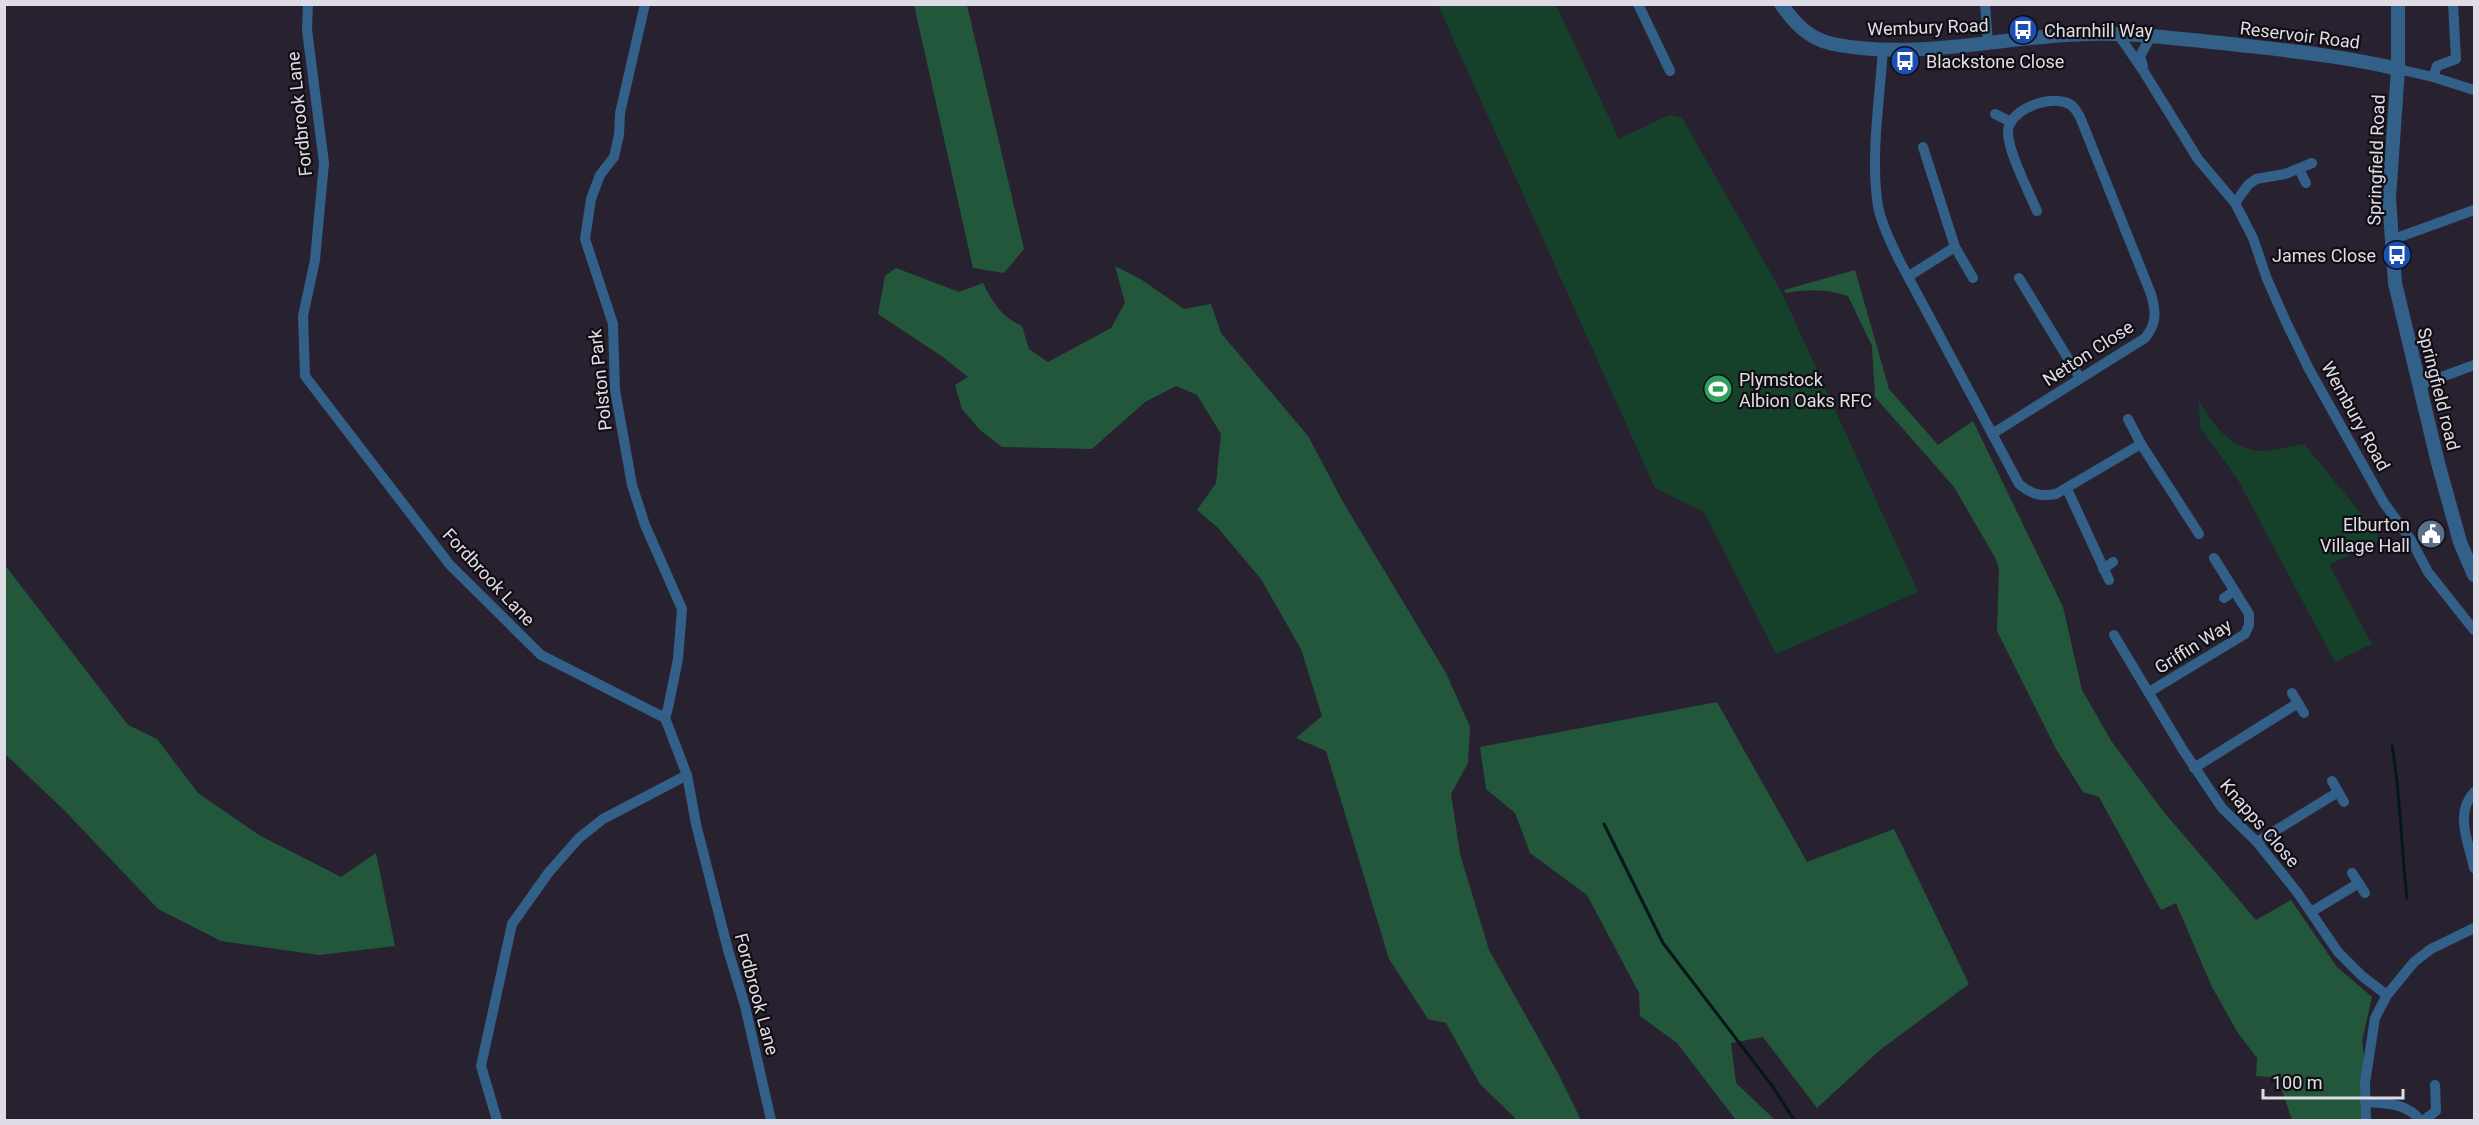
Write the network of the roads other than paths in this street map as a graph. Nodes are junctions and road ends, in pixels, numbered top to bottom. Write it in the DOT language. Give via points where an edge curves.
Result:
graph roads {
  1 [pos="308,4"];
  2 [pos="645,4"];
  3 [pos="1638,4"];
  4 [pos="1781,4"];
  5 [pos="1985,4"];
  6 [pos="2398,4"];
  7 [pos="2453,4"];
  8 [pos="2118,34"];
  9 [pos="2151,36"];
  10 [pos="1988,44"];
  11 [pos="1883,48"];
  12 [pos="2397,69"];
  13 [pos="1670,71"];
  14 [pos="2144,72"];
  15 [pos="2433,77"];
  16 [pos="2475,90"];
  17 [pos="1995,114"];
  18 [pos="2011,122"];
  19 [pos="1923,147"];
  20 [pos="2312,163"];
  21 [pos="2299,169"];
  22 [pos="2306,183"];
  23 [pos="1936,186"];
  24 [pos="1924,190"];
  25 [pos="2235,203"];
  26 [pos="2475,210"];
  27 [pos="2037,212"];
  28 [pos="2391,240"];
  29 [pos="1955,247"];
  30 [pos="1909,276"];
  31 [pos="1973,278"];
  32 [pos="2019,278"];
  33 [pos="2037,285"];
  34 [pos="2027,292"];
  35 [pos="2402,315"];
  36 [pos="2475,365"];
  37 [pos="2080,378"];
  38 [pos="2420,385"];
  39 [pos="2128,419"];
  40 [pos="1992,434"];
  41 [pos="2141,444"];
  42 [pos="2067,489"];
  43 [pos="2192,502"];
  44 [pos="2182,509"];
  45 [pos="2199,534"];
  46 [pos="2214,558"];
  47 [pos="2113,562"];
  48 [pos="2103,569"];
  49 [pos="2475,575"];
  50 [pos="2109,580"];
  51 [pos="2234,591"];
  52 [pos="2224,598"];
  53 [pos="2475,630"];
  54 [pos="2114,635"];
  55 [pos="2149,692"];
  56 [pos="2292,693"];
  57 [pos="2298,703"];
  58 [pos="2304,713"];
  59 [pos="664,717"];
  60 [pos="2194,768"];
  61 [pos="687,775"];
  62 [pos="2332,781"];
  63 [pos="2475,792"];
  64 [pos="2257,842"];
  65 [pos="2475,868"];
  66 [pos="2352,873"];
  67 [pos="2359,883"];
  68 [pos="2365,893"];
  69 [pos="2311,912"];
  70 [pos="2475,928"];
  71 [pos="2387,995"];
  72 [pos="2435,1085"];
  73 [pos="2365,1102"];
  74 [pos="497,1120"];
  75 [pos="771,1120"];
  76 [pos="2366,1120"];
  77 [pos="2422,1120"];
  1 -- 59 [label="street, Fordbrook Lane" via="307,30 324,163 317,241 303,316 305,376 450,565 541,655"];
  2 -- 59 [label="street, Polston Park" via="614,157 600,175 591,199 585,239 613,324 615,390 632,485 682,609 678,659"];
  3 -- 13 [label="street"];
  4 -- 11 [label="street, Wembury Road" via="1798,28 1820,40"];
  5 -- 10 [label="street"];
  6 -- 12 [label="street, Springfield Road"];
  7 -- 15 [label="street" via="2456,59 2437,66"];
  8 -- 9 [label="street, Reservoir Road"];
  8 -- 10 [label="street, Wembury Road" via="2048,36"];
  8 -- 14 [label="street, Wembury Road"];
  9 -- 12 [label="street, Reservoir Road" via="2368,62"];
  9 -- 14 [label="street" via="2140,56"];
  10 -- 11 [label="street, Wembury Road"];
  11 -- 30 [label="street" via="1876,153 1878,207"];
  12 -- 15 [label="street, Reservoir Road"];
  12 -- 28 [label="street, Springfield Road"];
  14 -- 25 [label="street, Wembury Road" via="2198,159"];
  15 -- 16 [label="street, Reservoir Road"];
  17 -- 18 [label="street"];
  18 -- 27 [label="street" via="2009,142 2036,196"];
  18 -- 37 [label="street, Netton Close" via="2019,112 2051,101 2063,101 2074,107 2124,244 2155,308 2152,329 2145,338"];
  19 -- 23 [label="street"];
  20 -- 21 [label="street"];
  21 -- 22 [label="street"];
  21 -- 25 [label="street" via="2256,179"];
  23 -- 24 [label="street"];
  23 -- 29 [label="street"];
  25 -- 53 [label="street, Wembury Road" via="2309,369 2378,493 2428,572"];
  26 -- 28 [label="street"];
  28 -- 35 [label="street, Springfield Road"];
  29 -- 30 [label="street"];
  29 -- 31 [label="street"];
  30 -- 40 [label="street"];
  32 -- 34 [label="street"];
  33 -- 34 [label="street"];
  34 -- 37 [label="street"];
  35 -- 38 [label="street, Springfield road"];
  36 -- 38 [label="street"];
  37 -- 40 [label="street, Netton Close"];
  38 -- 49 [label="street, Springfield road" via="2458,535"];
  39 -- 41 [label="street"];
  40 -- 42 [label="street" via="2019,483 2029,492 2056,495"];
  41 -- 42 [label="street"];
  41 -- 44 [label="street"];
  42 -- 48 [label="street"];
  43 -- 44 [label="street"];
  44 -- 45 [label="street"];
  46 -- 51 [label="street, Griffin Way"];
  47 -- 48 [label="street"];
  48 -- 50 [label="street"];
  51 -- 52 [label="street, Griffin Way"];
  51 -- 55 [label="street, Griffin Way" via="2249,614 2250,625 2245,634"];
  54 -- 55 [label="street, Knapps Close" via="2131,655"];
  55 -- 60 [label="street, Knapps Close"];
  56 -- 57 [label="street"];
  57 -- 58 [label="street"];
  57 -- 60 [label="street"];
  59 -- 61 [label="street, Fordbrook Lane"];
  60 -- 64 [label="street, Knapps Close" via="2222,808"];
  61 -- 74 [label="street" via="603,819 579,838 512,924 482,1066"];
  61 -- 75 [label="street, Fordbrook Lane"];
  62 -- 64 [label="street" via="2341,797"];
  63 -- 65 [label="street" via="2469,797 2462,819"];
  64 -- 69 [label="street, Knapps Close"];
  66 -- 67 [label="street"];
  67 -- 68 [label="street"];
  67 -- 69 [label="street"];
  69 -- 71 [label="street, Knapps Close" via="2338,952"];
  70 -- 71 [label="street" via="2431,949 2414,962"];
  71 -- 73 [label="street" via="2375,1018"];
  72 -- 77 [label="street" via="2436,1111"];
  73 -- 76 [label="street"];
  73 -- 77 [label="street" via="2406,1108"];
}
